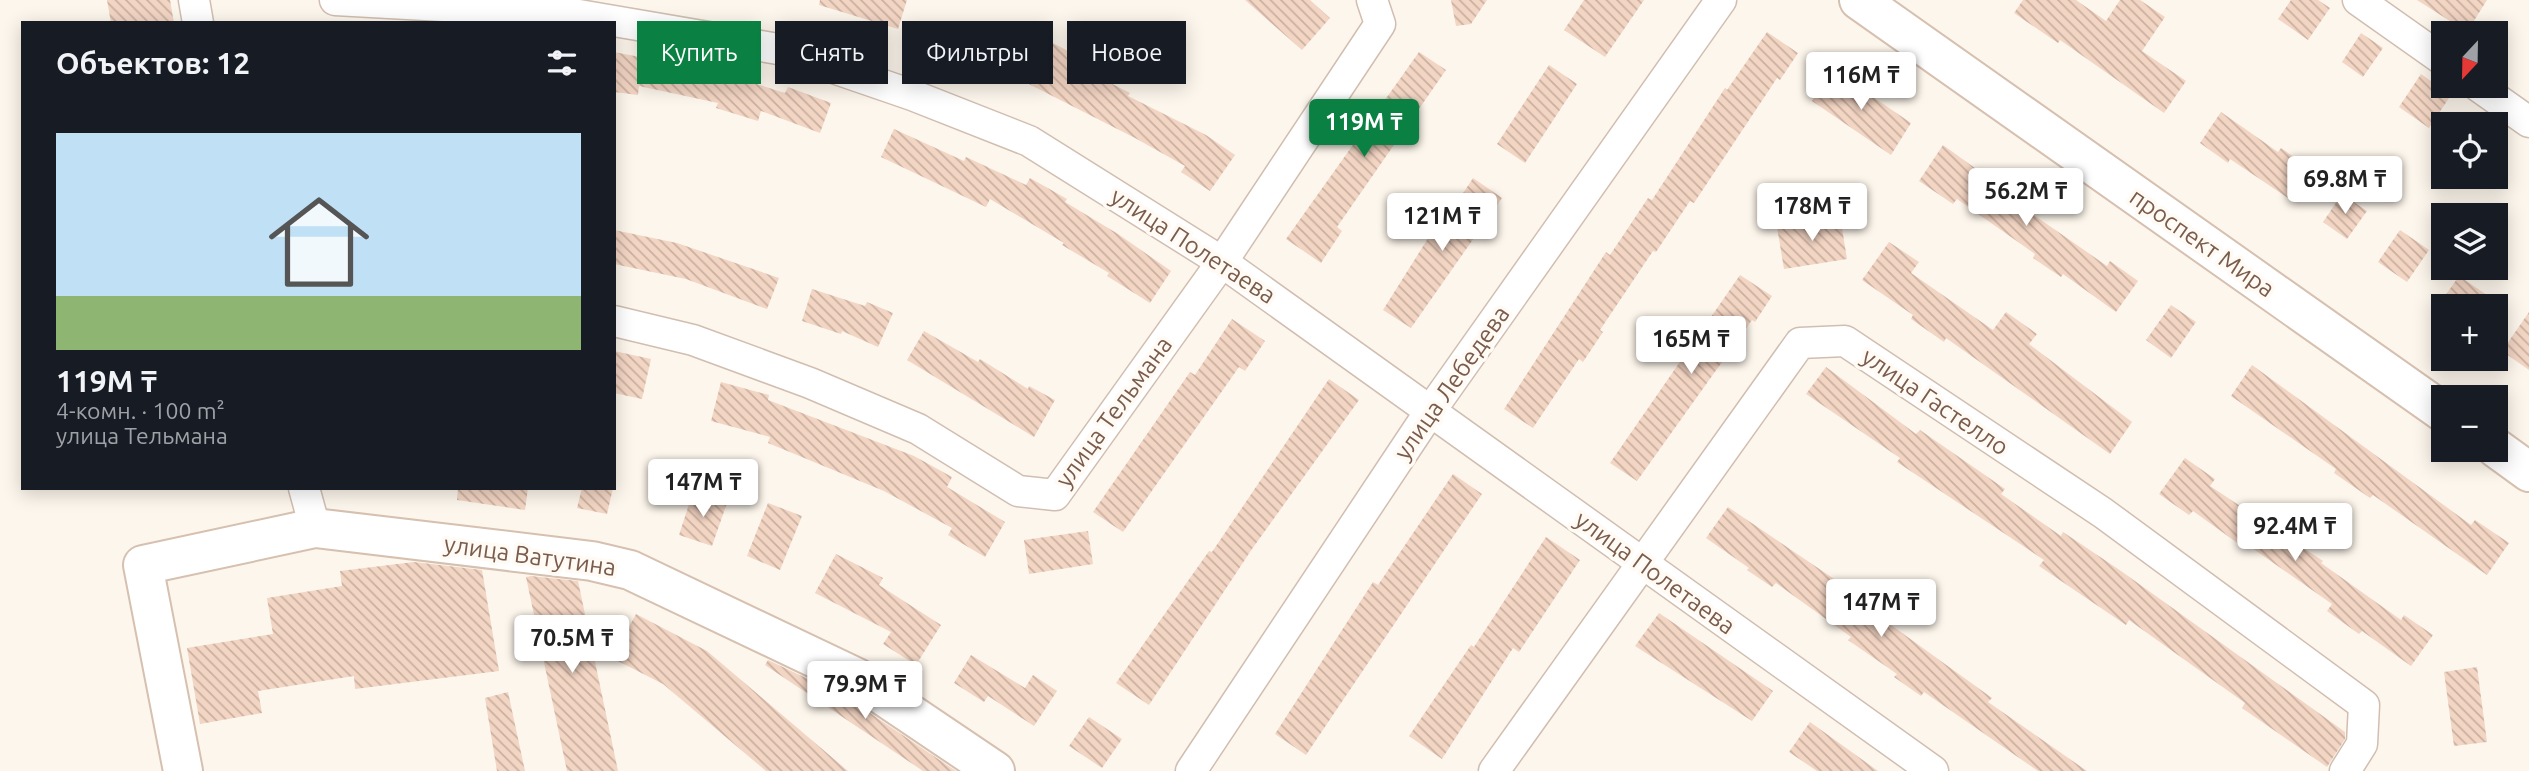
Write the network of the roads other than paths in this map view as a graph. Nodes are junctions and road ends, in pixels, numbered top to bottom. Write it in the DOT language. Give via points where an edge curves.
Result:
graph roads {
  1 [pos="194,0"];
  2 [pos="335,0"];
  3 [pos="1372,0"];
  4 [pos="1721,0"];
  5 [pos="1859,0"];
  6 [pos="2358,0"];
  7 [pos="198,21"];
  8 [pos="614,21"];
  9 [pos="616,21"];
  10 [pos="2431,52"];
  11 [pos="2496,98"];
  12 [pos="2529,122"];
  13 [pos="1223,262"];
  14 [pos="616,321"];
  15 [pos="2431,404"];
  16 [pos="1431,410"];
  17 [pos="2508,457"];
  18 [pos="2529,472"];
  19 [pos="305,490"];
  20 [pos="315,528"];
  21 [pos="1642,565"];
  22 [pos="183,771"];
  23 [pos="995,771"];
  24 [pos="1191,771"];
  25 [pos="1494,771"];
  26 [pos="1933,771"];
  27 [pos="2345,771"];
  1 -- 7 [label="street"];
  2 -- 8 [label="street, улица Полетаева" via="567,13"];
  3 -- 13 [label="street, улица Тельмана" via="1380,24"];
  4 -- 16 [label="street, улица Лебедева"];
  5 -- 15 [label="street, проспект Мира"];
  6 -- 10 [label="street"];
  9 -- 13 [label="street, улица Полетаева" via="778,49 912,95 1028,141"];
  11 -- 12 [label="street"];
  13 -- 14 [label="street, улица Тельмана" via="1055,495 1018,491 918,429 810,383 693,340"];
  13 -- 16 [label="street, улица Полетаева"];
  16 -- 21 [label="street, улица Полетаева"];
  16 -- 24 [label="street, улица Лебедева"];
  17 -- 18 [label="street"];
  19 -- 20 [label="street"];
  20 -- 22 [label="street, улица Ватутина" via="143,565"];
  20 -- 23 [label="street, улица Ватутина" via="546,555 630,570 857,678"];
  21 -- 25 [label="street, улица Гастелло"];
  21 -- 26 [label="street, улица Полетаева"];
  21 -- 27 [label="street, улица Гастелло" via="1800,344 1845,341 2103,513 2364,705 2362,744"];
}
